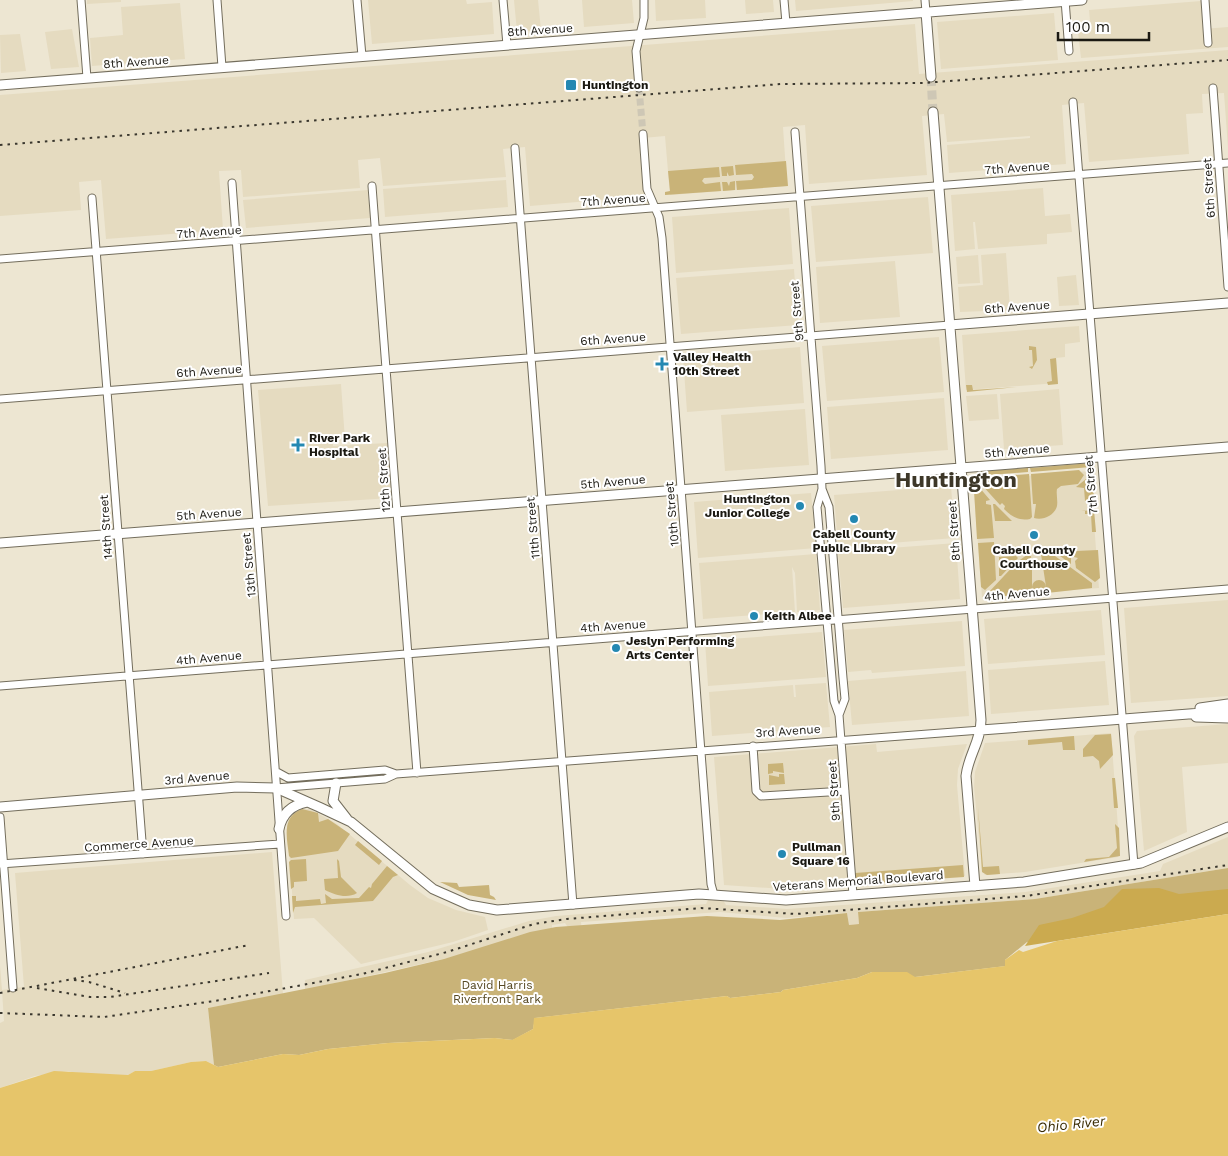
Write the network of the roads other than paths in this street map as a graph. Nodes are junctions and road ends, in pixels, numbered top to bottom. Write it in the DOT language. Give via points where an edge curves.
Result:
graph roads {
  1 [pos="81,0"];
  2 [pos="217,0"];
  3 [pos="357,0"];
  4 [pos="503,0"];
  5 [pos="644,0"];
  6 [pos="784,0"];
  7 [pos="925,0"];
  8 [pos="1082,0"];
  9 [pos="1205,0"];
  10 [pos="1065,1"];
  11 [pos="926,12"];
  12 [pos="786,23"];
  13 [pos="640,35"];
  14 [pos="1208,43"];
  15 [pos="507,45"];
  16 [pos="1069,52"];
  17 [pos="362,56"];
  18 [pos="222,68"];
  19 [pos="87,78"];
  20 [pos="931,78"];
  21 [pos="0,85"];
  22 [pos="639,88"];
  23 [pos="1213,88"];
  24 [pos="1073,102"];
  25 [pos="933,112"];
  26 [pos="795,132"];
  27 [pos="643,134"];
  28 [pos="515,148"];
  29 [pos="1228,163"];
  30 [pos="1218,164"];
  31 [pos="1079,175"];
  32 [pos="232,183"];
  33 [pos="372,186"];
  34 [pos="939,186"];
  35 [pos="800,197"];
  36 [pos="92,198"];
  37 [pos="655,208"];
  38 [pos="520,218"];
  39 [pos="375,230"];
  40 [pos="236,241"];
  41 [pos="96,252"];
  42 [pos="0,259"];
  43 [pos="1228,286"];
  44 [pos="1228,303"];
  45 [pos="1090,314"];
  46 [pos="950,325"];
  47 [pos="810,336"];
  48 [pos="671,347"];
  49 [pos="531,358"];
  50 [pos="386,369"];
  51 [pos="247,380"];
  52 [pos="107,391"];
  53 [pos="0,400"];
  54 [pos="1228,447"];
  55 [pos="1100,457"];
  56 [pos="962,468"];
  57 [pos="822,478"];
  58 [pos="681,489"];
  59 [pos="822,489"];
  60 [pos="542,500"];
  61 [pos="397,512"];
  62 [pos="257,523"];
  63 [pos="118,534"];
  64 [pos="0,543"];
  65 [pos="1228,589"];
  66 [pos="1112,598"];
  67 [pos="973,609"];
  68 [pos="838,620"];
  69 [pos="827,621"];
  70 [pos="693,631"];
  71 [pos="554,642"];
  72 [pos="408,654"];
  73 [pos="269,665"];
  74 [pos="129,676"];
  75 [pos="0,686"];
  76 [pos="1228,704"];
  77 [pos="1228,711"];
  78 [pos="1183,714"];
  79 [pos="839,715"];
  80 [pos="1228,718"];
  81 [pos="1122,719"];
  82 [pos="981,730"];
  83 [pos="841,740"];
  84 [pos="753,746"];
  85 [pos="702,750"];
  86 [pos="563,761"];
  87 [pos="277,772"];
  88 [pos="417,772"];
  89 [pos="396,774"];
  90 [pos="336,783"];
  91 [pos="276,788"];
  92 [pos="845,791"];
  93 [pos="139,796"];
  94 [pos="308,802"];
  95 [pos="0,807"];
  96 [pos="0,817"];
  97 [pos="351,822"];
  98 [pos="1228,827"];
  99 [pos="279,830"];
  100 [pos="280,844"];
  101 [pos="143,854"];
  102 [pos="2,864"];
  103 [pos="1134,865"];
  104 [pos="975,886"];
  105 [pos="714,895"];
  106 [pos="853,895"];
  107 [pos="574,905"];
  108 [pos="286,916"];
  109 [pos="13,988"];
  1 -- 19 [label="street"];
  2 -- 18 [label="street"];
  3 -- 17 [label="street"];
  4 -- 15 [label="street"];
  5 -- 13 [label="street"];
  6 -- 12 [label="street"];
  7 -- 11 [label="street"];
  8 -- 10 [label="main road, 8th Avenue"];
  9 -- 14 [label="street"];
  10 -- 11 [label="main road, 8th Avenue"];
  10 -- 16 [label="street"];
  11 -- 12 [label="main road, 8th Avenue"];
  11 -- 20 [label="main road"];
  12 -- 13 [label="main road, 8th Avenue"];
  13 -- 15 [label="main road, 8th Avenue"];
  13 -- 22 [label="street" via="636,57"];
  15 -- 17 [label="main road, 8th Avenue"];
  17 -- 18 [label="main road, 8th Avenue"];
  18 -- 19 [label="main road, 8th Avenue"];
  19 -- 21 [label="main road, 8th Avenue"];
  23 -- 30 [label="street, 6th Street"];
  24 -- 31 [label="street, 7th Street"];
  25 -- 34 [label="main road, 8th Street"];
  26 -- 35 [label="street, 9th Street"];
  27 -- 37 [label="street, 10th Street" via="646,181"];
  28 -- 38 [label="street, 11th Street"];
  29 -- 30 [label="street, 7th Avenue"];
  30 -- 31 [label="street, 7th Avenue"];
  30 -- 43 [label="street, 6th Street"];
  31 -- 34 [label="street, 7th Avenue"];
  31 -- 45 [label="street, 7th Street"];
  32 -- 40 [label="street, 13th Street"];
  33 -- 39 [label="street, 12th Street"];
  34 -- 35 [label="street, 7th Avenue"];
  34 -- 46 [label="main road, 8th Street"];
  35 -- 37 [label="street, 7th Avenue"];
  35 -- 47 [label="street, 9th Street"];
  36 -- 41 [label="street, 14th Street"];
  37 -- 38 [label="street, 7th Avenue"];
  37 -- 48 [label="street, 10th Street" via="661,228"];
  38 -- 39 [label="street, 7th Avenue"];
  38 -- 49 [label="street, 11th Street"];
  39 -- 40 [label="street, 7th Avenue"];
  39 -- 50 [label="street, 12th Street"];
  40 -- 41 [label="street, 7th Avenue"];
  40 -- 51 [label="street, 13th Street"];
  41 -- 42 [label="street, 7th Avenue"];
  41 -- 52 [label="street, 14th Street"];
  44 -- 45 [label="main road, 6th Avenue"];
  45 -- 46 [label="main road, 6th Avenue"];
  45 -- 55 [label="street, 7th Street"];
  46 -- 47 [label="street, 6th Avenue"];
  46 -- 56 [label="main road, 8th Street"];
  47 -- 48 [label="street, 6th Avenue"];
  47 -- 57 [label="street, 9th Street"];
  48 -- 49 [label="street, 6th Avenue"];
  48 -- 58 [label="street, 10th Street"];
  49 -- 50 [label="street, 6th Avenue"];
  49 -- 60 [label="street, 11th Street"];
  50 -- 51 [label="street, 6th Avenue"];
  50 -- 61 [label="street, 12th Street"];
  51 -- 52 [label="street, 6th Avenue"];
  51 -- 62 [label="street, 13th Street"];
  52 -- 53 [label="street, 6th Avenue"];
  52 -- 63 [label="street, 14th Street"];
  54 -- 55 [label="main road, 5th Avenue"];
  55 -- 56 [label="main road, 5th Avenue"];
  55 -- 66 [label="street, 7th Street"];
  56 -- 57 [label="main road, 5th Avenue"];
  56 -- 67 [label="main road, 8th Street"];
  57 -- 58 [label="main road, 5th Avenue"];
  57 -- 59 [label="street, 9th Street"];
  58 -- 60 [label="main road, 5th Avenue"];
  58 -- 70 [label="street, 10th Street"];
  59 -- 68 [label="street, 9th Street" via="829,507"];
  59 -- 69 [label="street, 9th Street" via="818,507"];
  60 -- 61 [label="main road, 5th Avenue"];
  60 -- 71 [label="street, 11th Street"];
  61 -- 62 [label="main road, 5th Avenue"];
  61 -- 72 [label="street, 12th Street"];
  62 -- 63 [label="main road, 5th Avenue"];
  62 -- 73 [label="street, 13th Street"];
  63 -- 64 [label="main road, 5th Avenue"];
  63 -- 74 [label="street, 14th Street"];
  65 -- 66 [label="street, 4th Avenue"];
  66 -- 67 [label="street, 4th Avenue"];
  66 -- 81 [label="street, 7th Street"];
  67 -- 68 [label="street, 4th Avenue"];
  67 -- 82 [label="main road, 8th Street"];
  68 -- 69 [label="street, 4th Avenue"];
  68 -- 79 [label="street, 9th Street" via="845,699"];
  69 -- 70 [label="street, 4th Avenue"];
  69 -- 79 [label="street, 9th Street" via="834,701"];
  70 -- 71 [label="street, 4th Avenue"];
  70 -- 85 [label="street, 10th Street"];
  71 -- 72 [label="street, 4th Avenue"];
  71 -- 86 [label="street, 11th Street"];
  72 -- 73 [label="street, 4th Avenue"];
  72 -- 88 [label="street, 12th Street"];
  73 -- 74 [label="street, 4th Avenue"];
  73 -- 87 [label="street, 13th Street"];
  74 -- 75 [label="street, 4th Avenue"];
  74 -- 93 [label="street, 14th Street"];
  76 -- 78 [label="main road"];
  77 -- 78 [label="main road"];
  78 -- 80 [label="main road" via="1208,719"];
  78 -- 81 [label="main road, 3rd Avenue"];
  79 -- 83 [label="street, 9th Street"];
  81 -- 82 [label="main road, 3rd Avenue"];
  81 -- 103 [label="street, 7th Street"];
  82 -- 83 [label="street, 3rd Avenue"];
  82 -- 104 [label="main road, 8th Street" via="966,776"];
  83 -- 84 [label="street, 3rd Avenue"];
  83 -- 92 [label="street, 9th Street"];
  84 -- 85 [label="street, 3rd Avenue"];
  84 -- 92 [label="street" via="756,791 760,796"];
  85 -- 86 [label="street, 3rd Avenue"];
  85 -- 105 [label="street, 10th Street"];
  86 -- 88 [label="street, 3rd Avenue"];
  86 -- 107 [label="street, 11th Street"];
  87 -- 89 [label="street, 3rd Avenue" via="288,778 385,770"];
  87 -- 91 [label="street, 13th Street"];
  88 -- 89 [label="street, 3rd Avenue"];
  89 -- 90 [label="street, 3rd Avenue" via="385,779"];
  90 -- 91 [label="street, 3rd Avenue"];
  90 -- 97 [label="main road" via="334,804"];
  91 -- 93 [label="main road, 3rd Avenue" via="237,787"];
  91 -- 94 [label="main road, Veterans Memorial Boulevard"];
  91 -- 99 [label="street, 13th Street"];
  92 -- 106 [label="street, 9th Street"];
  93 -- 95 [label="main road, 3rd Avenue"];
  93 -- 101 [label="street, 14th Street"];
  94 -- 97 [label="main road, Veterans Memorial Boulevard"];
  94 -- 99 [label="main road" via="289,810"];
  96 -- 102 [label="street"];
  97 -- 107 [label="main road, Veterans Memorial Boulevard" via="420,880 457,901 497,910"];
  98 -- 103 [label="main road, Veterans Memorial Boulevard"];
  99 -- 100 [label="street, 13th Street"];
  100 -- 101 [label="street, Commerce Avenue"];
  100 -- 108 [label="street, 13th Street"];
  101 -- 102 [label="street, Commerce Avenue"];
  102 -- 109 [label="street"];
  103 -- 104 [label="main road, Veterans Memorial Boulevard" via="1037,881"];
  104 -- 106 [label="main road, Veterans Memorial Boulevard"];
  105 -- 106 [label="main road, Veterans Memorial Boulevard" via="777,900"];
  105 -- 107 [label="main road, Veterans Memorial Boulevard"];
}
